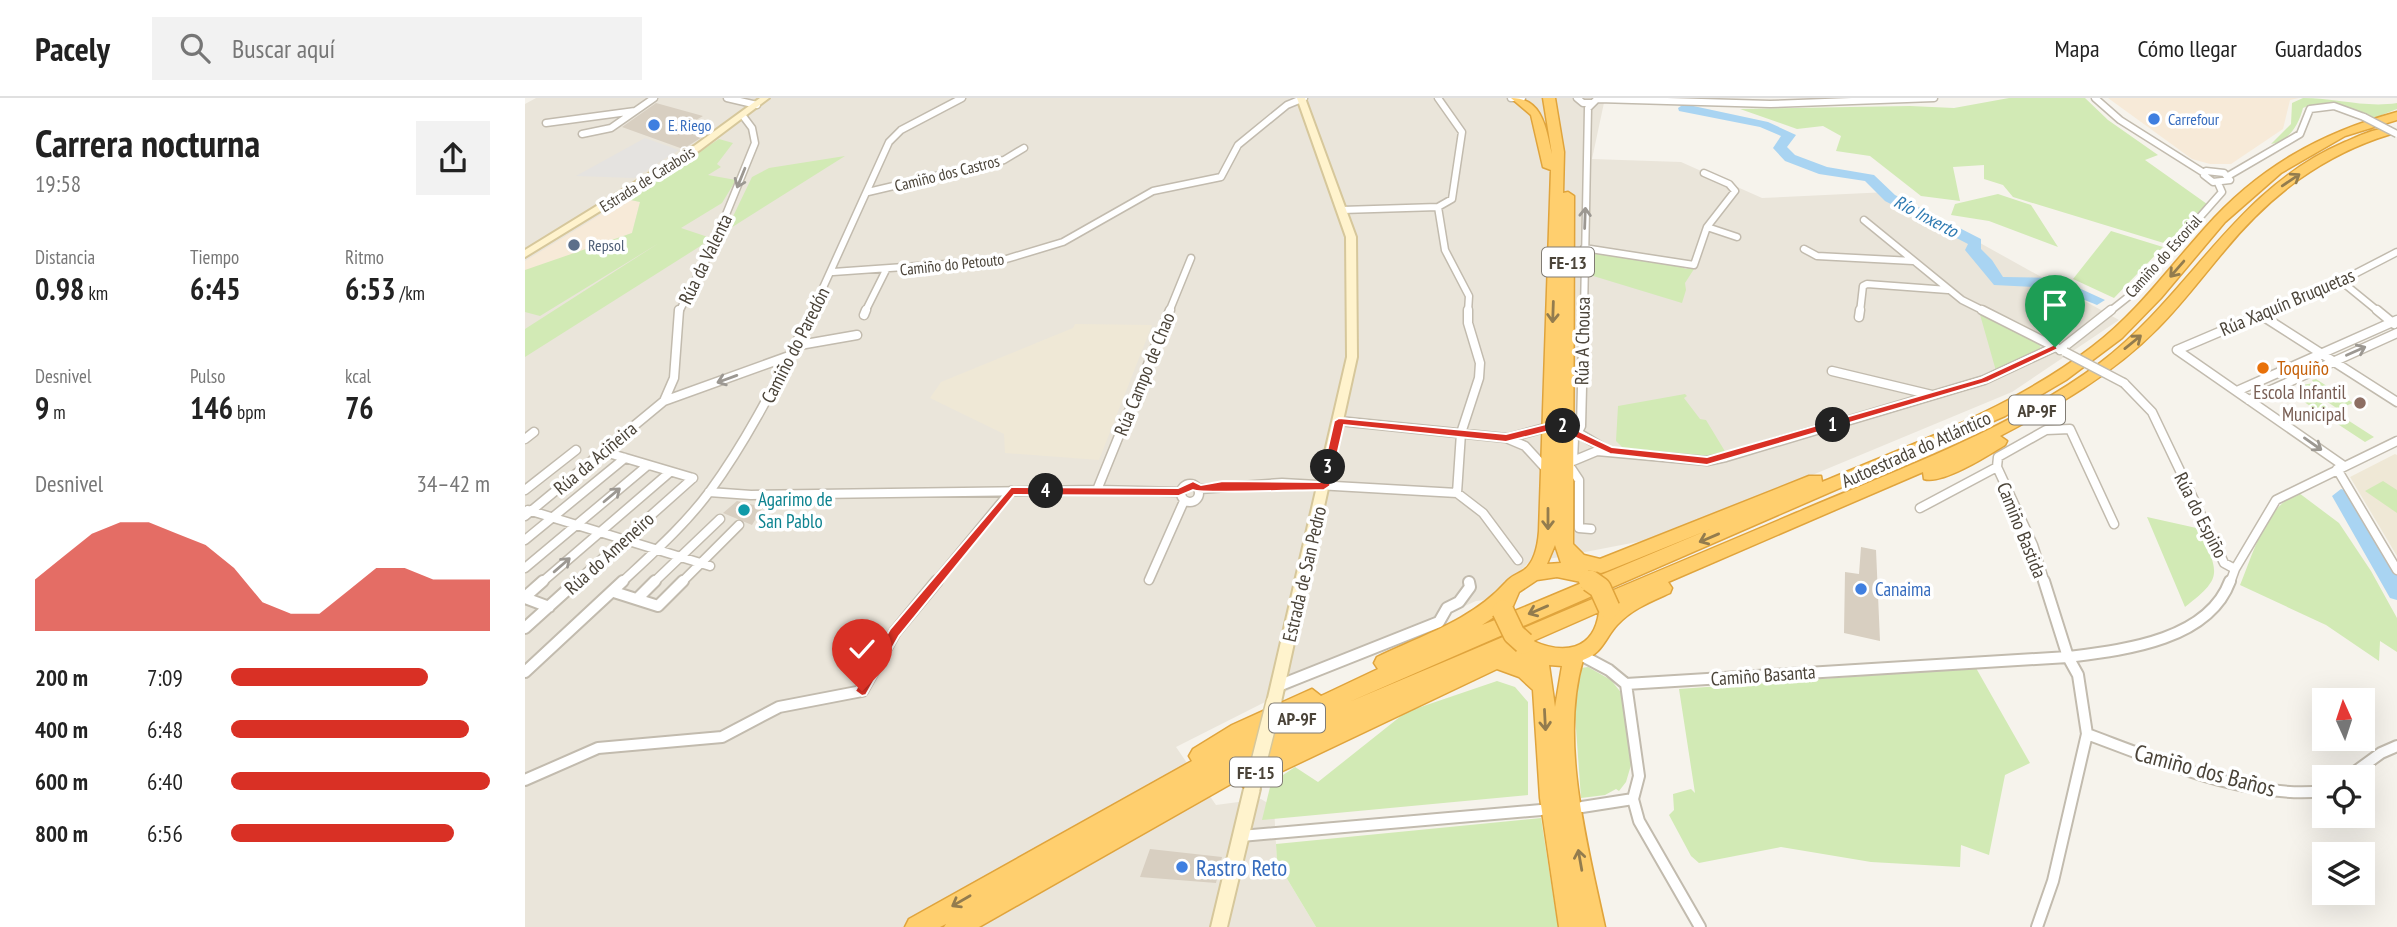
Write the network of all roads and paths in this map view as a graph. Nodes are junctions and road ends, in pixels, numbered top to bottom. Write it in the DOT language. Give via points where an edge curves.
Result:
graph roads {
  1 [pos="654,98"];
  2 [pos="727,98"];
  3 [pos="765,98"];
  4 [pos="962,98"];
  5 [pos="1302,98"];
  6 [pos="1438,98"];
  7 [pos="1511,98"];
  8 [pos="1522,98"];
  9 [pos="1549,98"];
  10 [pos="1560,98"];
  11 [pos="1577,98"];
  12 [pos="1934,98"];
  13 [pos="2095,98"];
  14 [pos="1516,99"];
  15 [pos="1596,100"];
  16 [pos="1718,101"];
  17 [pos="757,105"];
  18 [pos="635,111"];
  19 [pos="743,116"];
  20 [pos="2397,116"];
  21 [pos="546,123"];
  22 [pos="2397,128"];
  23 [pos="582,134"];
  24 [pos="2397,134"];
  25 [pos="1024,148"];
  26 [pos="1704,173"];
  27 [pos="2204,173"];
  28 [pos="2228,176"];
  29 [pos="2218,183"];
  30 [pos="868,192"];
  31 [pos="1438,207"];
  32 [pos="1342,210"];
  33 [pos="1556,211"];
  34 [pos="1864,220"];
  35 [pos="1707,227"];
  36 [pos="1737,236"];
  37 [pos="1584,248"];
  38 [pos="1804,249"];
  39 [pos="2397,252"];
  40 [pos="525,254"];
  41 [pos="1191,258"];
  42 [pos="1913,261"];
  43 [pos="886,270"];
  44 [pos="833,272"];
  45 [pos="2341,281"];
  46 [pos="1949,290"];
  47 [pos="864,315"];
  48 [pos="2261,315"];
  49 [pos="1859,317"];
  50 [pos="2395,323"];
  51 [pos="2397,333"];
  52 [pos="857,335"];
  53 [pos="795,346"];
  54 [pos="2060,350"];
  55 [pos="2321,354"];
  56 [pos="789,356"];
  57 [pos="2334,362"];
  58 [pos="1832,371"];
  59 [pos="2237,391"];
  60 [pos="1933,396"];
  61 [pos="2249,400"];
  62 [pos="664,401"];
  63 [pos="2397,402"];
  64 [pos="1339,421"];
  65 [pos="1563,431"];
  66 [pos="534,432"];
  67 [pos="1461,433"];
  68 [pos="1506,438"];
  69 [pos="525,439"];
  70 [pos="2395,445"];
  71 [pos="576,450"];
  72 [pos="1610,451"];
  73 [pos="605,452"];
  74 [pos="1534,454"];
  75 [pos="1584,455"];
  76 [pos="625,458"];
  77 [pos="648,465"];
  78 [pos="1997,467"];
  79 [pos="2341,467"];
  80 [pos="670,471"];
  81 [pos="1567,471"];
  82 [pos="693,478"];
  83 [pos="1324,486"];
  84 [pos="1200,489"];
  85 [pos="526,490"];
  86 [pos="1097,490"];
  87 [pos="1011,491"];
  88 [pos="709,492"];
  89 [pos="1457,493"];
  90 [pos="1182,496"];
  91 [pos="1920,508"];
  92 [pos="527,512"];
  93 [pos="552,517"];
  94 [pos="720,519"];
  95 [pos="576,524"];
  96 [pos="2114,524"];
  97 [pos="739,525"];
  98 [pos="1591,529"];
  99 [pos="600,532"];
  100 [pos="525,540"];
  101 [pos="625,540"];
  102 [pos="657,551"];
  103 [pos="1566,551"];
  104 [pos="681,557"];
  105 [pos="1518,560"];
  106 [pos="705,565"];
  107 [pos="525,568"];
  108 [pos="2235,569"];
  109 [pos="2397,570"];
  110 [pos="1532,574"];
  111 [pos="1149,580"];
  112 [pos="1469,582"];
  113 [pos="1596,587"];
  114 [pos="614,592"];
  115 [pos="525,598"];
  116 [pos="637,599"];
  117 [pos="1504,605"];
  118 [pos="549,607"];
  119 [pos="525,628"];
  120 [pos="1531,649"];
  121 [pos="1583,651"];
  122 [pos="2068,657"];
  123 [pos="1497,661"];
  124 [pos="1609,670"];
  125 [pos="525,672"];
  126 [pos="1626,684"];
  127 [pos="1544,688"];
  128 [pos="1276,694"];
  129 [pos="2087,734"];
  130 [pos="2397,746"];
  131 [pos="2364,765"];
  132 [pos="525,780"];
  133 [pos="2312,796"];
  134 [pos="1633,799"];
  135 [pos="1583,807"];
  136 [pos="1541,810"];
  137 [pos="1241,836"];
  138 [pos="1012,883"];
  139 [pos="917,927"];
  140 [pos="956,927"];
  141 [pos="1219,927"];
  142 [pos="1571,927"];
  143 [pos="1593,927"];
  144 [pos="1700,927"];
  145 [pos="2037,927"];
  1 -- 18 [label="street"];
  2 -- 17 [label="street"];
  3 -- 17 [label="street, Estrada de Catabois"];
  4 -- 30 [label="street, Camiño do Paredón" via="894,136"];
  5 -- 32 [label="street, Estrada de San Pedro"];
  5 -- 43 [label="street, Camiño do Petouto" via="1238,145 1221,177 1153,191 1063,242 1003,260"];
  6 -- 31 [label="street" via="1462,132 1452,199"];
  7 -- 14 [label="street"];
  8 -- 14 [label="street"];
  9 -- 33 [label="highway, FE-13" via="1558,152"];
  10 -- 65 [label="highway, FE-13" via="1569,152"];
  11 -- 15 [label="street" via="1583,103"];
  12 -- 16 [label="street" via="1840,103"];
  13 -- 27 [label="street" via="2120,120"];
  14 -- 33 [label="highway" via="1536,114 1541,125"];
  15 -- 16 [label="street"];
  37 -- 15 [label="street, Rúa A Chousa, one-way" via="1588,108"];
  17 -- 19 [label="street, Estrada de Catabois"];
  18 -- 21 [label="street"];
  18 -- 23 [label="street" via="595,136"];
  19 -- 40 [label="street, Estrada de Catabois"];
  19 -- 62 [label="street, Rúa da Valenta, one-way" via="755,143 714,244 679,311 674,378"];
  20 -- 113 [label="highway, AP-9F, one-way" via="2341,134 2274,175 2222,218 2132,321 2066,372"];
  113 -- 22 [label="highway, AP-9F, one-way" via="1629,603 1973,457 2039,417 2152,327 2262,200 2340,148"];
  24 -- 28 [label="street, bridge" via="2334,106 2310,109 2300,134"];
  25 -- 30 [label="street, Camiño dos Castros" via="1004,160"];
  26 -- 35 [label="street" via="1735,191"];
  27 -- 28 [label="street"];
  27 -- 29 [label="street"];
  28 -- 29 [label="street" via="2229,182"];
  29 -- 54 [label="street, Camiño do Escorial" via="2222,192 2133,293"];
  30 -- 44 [label="street, Camiño do Paredón"];
  31 -- 32 [label="street"];
  31 -- 67 [label="street" via="1445,250 1469,296 1468,323 1480,363"];
  32 -- 64 [label="street, Estrada de San Pedro" via="1351,237 1352,357"];
  33 -- 65 [label="highway, FE-13, one-way"];
  34 -- 42 [label="street, Rúa do Espiño"];
  35 -- 36 [label="street"];
  35 -- 37 [label="street" via="1694,265"];
  37 -- 65 [label="street, Rúa A Chousa"];
  38 -- 42 [label="street" via="1828,257"];
  39 -- 45 [label="street, Rúa Xaquín Bruquetas"];
  41 -- 86 [label="street, Rúa Campo de Chao"];
  42 -- 46 [label="street, Rúa do Espiño"];
  43 -- 44 [label="street, Camiño do Petouto"];
  43 -- 47 [label="street, Camiño do Petouto"];
  44 -- 53 [label="street, Camiño do Paredón"];
  45 -- 48 [label="street, Rúa Xaquín Bruquetas"];
  45 -- 50 [label="street"];
  46 -- 49 [label="street" via="1863,286"];
  46 -- 54 [label="street, Rúa do Espiño"];
  48 -- 55 [label="street"];
  48 -- 59 [label="street, Rúa Xaquín Bruquetas" via="2176,350"];
  50 -- 55 [label="street"];
  57 -- 51 [label="street, one-way"];
  52 -- 53 [label="street"];
  53 -- 56 [label="street, Camiño do Paredón"];
  54 -- 60 [label="street, Camiño do Escorial"];
  54 -- 108 [label="street, Rúa do Espiño, bridge" via="2124,383 2153,412 2224,563"];
  55 -- 57 [label="street"];
  55 -- 59 [label="street"];
  56 -- 62 [label="street, one-way"];
  56 -- 88 [label="street, Camiño do Paredón" via="762,409"];
  57 -- 61 [label="street"];
  57 -- 63 [label="street"];
  58 -- 60 [label="street"];
  59 -- 61 [label="street"];
  60 -- 72 [label="street, Camiño do Escorial" via="1707,461"];
  61 -- 79 [label="street, one-way"];
  62 -- 73 [label="street, Rúa da Aciñeira"];
  64 -- 67 [label="street"];
  64 -- 83 [label="street, Estrada de San Pedro"];
  65 -- 68 [label="street"];
  65 -- 72 [label="street"];
  65 -- 74 [label="street" via="1532,441"];
  65 -- 75 [label="street" via="1588,445"];
  65 -- 81 [label="highway, FE-13"];
  65 -- 81 [label="street" via="1574,439"];
  66 -- 69 [label="street"];
  67 -- 68 [label="street"];
  67 -- 89 [label="street"];
  68 -- 74 [label="street"];
  70 -- 79 [label="street"];
  71 -- 85 [label="street"];
  72 -- 75 [label="street"];
  73 -- 76 [label="street"];
  73 -- 92 [label="street, Rúa da Aciñeira"];
  74 -- 81 [label="street"];
  75 -- 81 [label="street"];
  75 -- 81 [label="street"];
  76 -- 77 [label="street"];
  76 -- 93 [label="street"];
  77 -- 80 [label="street"];
  95 -- 77 [label="street, one-way"];
  78 -- 91 [label="street"];
  78 -- 96 [label="street, Camiño Bastida" via="1998,457 2046,430 2070,429"];
  78 -- 122 [label="street, Camiño Bastida" via="2033,545"];
  79 -- 108 [label="street" via="2276,500"];
  79 -- 109 [label="street"];
  80 -- 82 [label="street"];
  80 -- 99 [label="street"];
  81 -- 98 [label="street" via="1579,528"];
  81 -- 103 [label="highway, FE-13"];
  81 -- 110 [label="highway, FE-13, one-way" via="1546,549"];
  82 -- 101 [label="street, Rúa do Ameneiro"];
  83 -- 84 [label="street"];
  83 -- 89 [label="street"];
  83 -- 128 [label="street, Estrada de San Pedro"];
  84 -- 90 [label="street" via="1197,498"];
  84 -- 90 [label="street" via="1189,485"];
  86 -- 87 [label="street"];
  86 -- 90 [label="street"];
  87 -- 88 [label="street"];
  87 -- 132 [label="street" via="895,632 862,691 786,705 722,737 598,748"];
  88 -- 102 [label="street, Camiño do Paredón"];
  89 -- 105 [label="street" via="1483,513"];
  90 -- 111 [label="street"];
  92 -- 93 [label="street"];
  93 -- 95 [label="street"];
  93 -- 100 [label="street"];
  94 -- 104 [label="street"];
  95 -- 99 [label="street"];
  95 -- 107 [label="street"];
  97 -- 106 [label="street"];
  99 -- 101 [label="street"];
  115 -- 99 [label="street, one-way"];
  101 -- 102 [label="street"];
  101 -- 118 [label="street, Rúa do Ameneiro"];
  102 -- 104 [label="street"];
  102 -- 114 [label="street, Camiño do Paredón"];
  103 -- 113 [label="highway, FE-13"];
  103 -- 113 [label="highway" via="1579,561"];
  104 -- 106 [label="street"];
  104 -- 116 [label="street"];
  106 -- 116 [label="street" via="658,606"];
  108 -- 122 [label="street, Rúa do Espiño" via="2224,598 2201,619 2137,646"];
  110 -- 113 [label="highway" via="1546,571"];
  110 -- 117 [label="highway, FE-13" via="1514,585"];
  112 -- 128 [label="street" via="1463,598 1447,608 1439,622 1361,650"];
  113 -- 121 [label="highway" via="1607,630"];
  113 -- 138 [label="highway, AP-9F"];
  114 -- 116 [label="street"];
  114 -- 125 [label="street, Camiño do Paredón"];
  115 -- 118 [label="street"];
  117 -- 120 [label="highway, bridge" via="1514,634"];
  117 -- 138 [label="highway, FE-15" via="1239,732 1052,842"];
  118 -- 119 [label="street, Rúa do Ameneiro"];
  120 -- 121 [label="highway"];
  120 -- 123 [label="highway, FE-15"];
  120 -- 127 [label="highway"];
  121 -- 124 [label="street"];
  121 -- 124 [label="street"];
  143 -- 121 [label="highway, one-way" via="1566,755 1565,680"];
  122 -- 126 [label="street, Camiño Basanta"];
  122 -- 129 [label="street" via="2078,675"];
  123 -- 127 [label="highway" via="1526,671"];
  123 -- 138 [label="highway, FE-15"];
  124 -- 126 [label="street"];
  126 -- 134 [label="street" via="1639,776"];
  127 -- 142 [label="highway, one-way" via="1558,857"];
  128 -- 137 [label="street, Estrada de San Pedro, bridge"];
  129 -- 133 [label="street, Camiño dos Baños" via="2155,760 2274,791"];
  129 -- 145 [label="street" via="2053,881"];
  130 -- 131 [label="street"];
  134 -- 135 [label="street"];
  134 -- 144 [label="street" via="1639,821"];
  136 -- 137 [label="street"];
  137 -- 141 [label="street, Estrada de San Pedro"];
  138 -- 139 [label="highway, FE-15, one-way"];
  138 -- 140 [label="highway, FE-15"];
}
